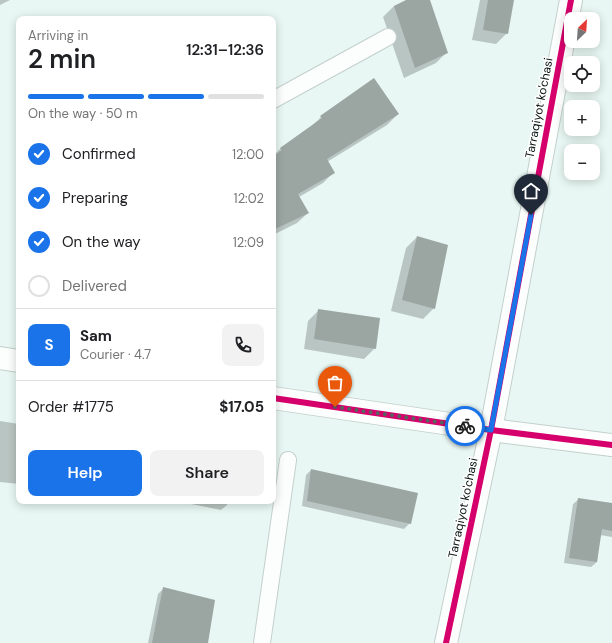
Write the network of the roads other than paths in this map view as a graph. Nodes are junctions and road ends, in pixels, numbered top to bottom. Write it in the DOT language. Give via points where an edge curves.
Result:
graph roads {
  1 [pos="571,0"];
  2 [pos="388,37"];
  3 [pos="276,98"];
  4 [pos="0,358"];
  5 [pos="16,361"];
  6 [pos="276,398"];
  7 [pos="491,430"];
  8 [pos="612,445"];
  9 [pos="288,460"];
  10 [pos="262,643"];
  11 [pos="446,643"];
  1 -- 7 [label="street, Tarraqiyot ko'chasi"];
  2 -- 3 [label="lane"];
  4 -- 5 [label="street"];
  6 -- 7 [label="street"];
  7 -- 8 [label="street"];
  7 -- 11 [label="street, Tarraqiyot ko'chasi"];
  9 -- 10 [label="lane"];
}
